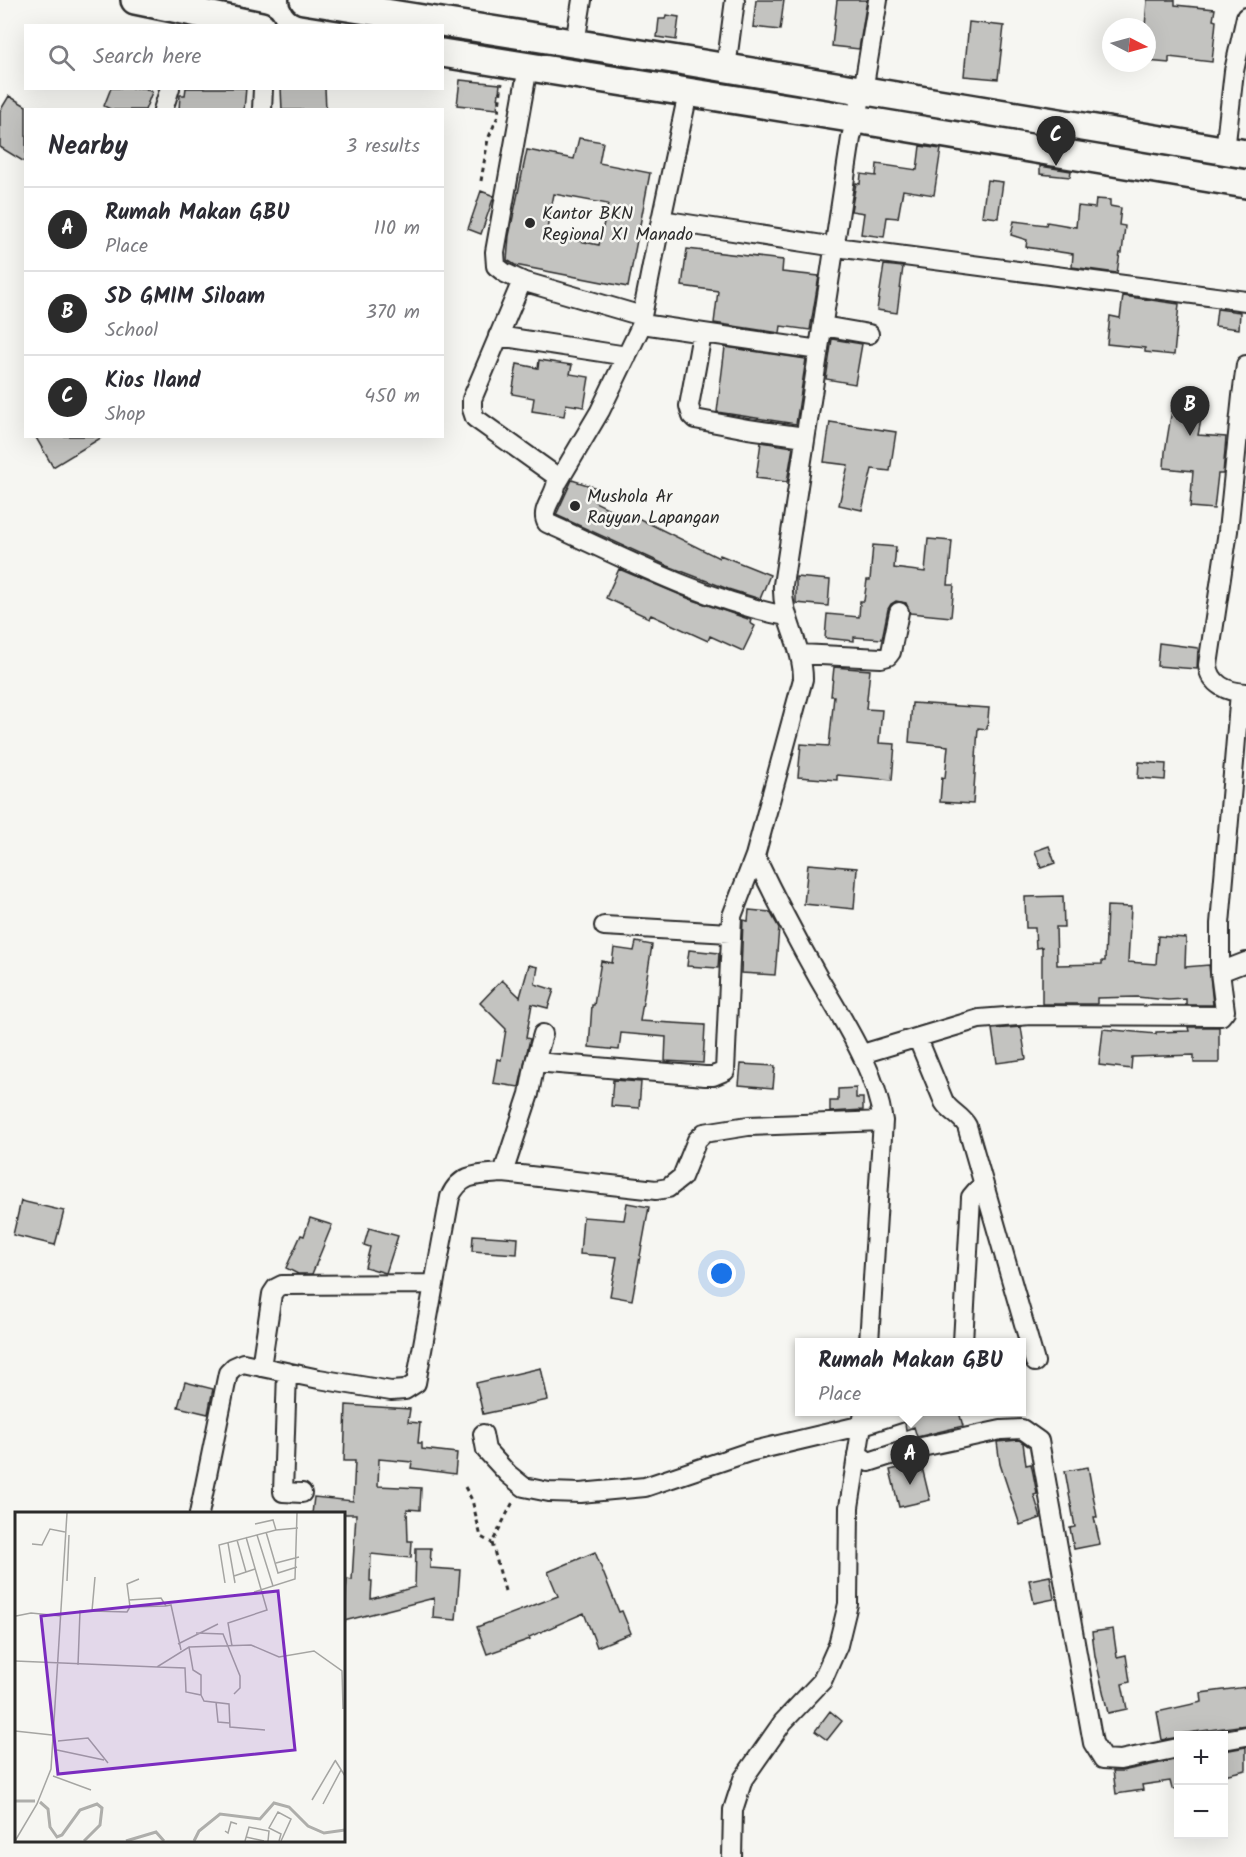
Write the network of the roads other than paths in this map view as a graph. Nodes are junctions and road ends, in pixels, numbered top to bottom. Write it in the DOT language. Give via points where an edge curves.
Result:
graph roads {
  1 [pos="135,0"];
  2 [pos="308,0"];
  3 [pos="582,0"];
  4 [pos="735,0"];
  5 [pos="878,0"];
  6 [pos="1246,17"];
  7 [pos="190,19"];
  8 [pos="241,24"];
  9 [pos="574,43"];
  10 [pos="444,53"];
  11 [pos="516,65"];
  12 [pos="726,68"];
  13 [pos="169,90"];
  14 [pos="263,90"];
  15 [pos="863,91"];
  16 [pos="688,93"];
  17 [pos="163,108"];
  18 [pos="262,108"];
  19 [pos="856,119"];
  20 [pos="1235,152"];
  21 [pos="1246,184"];
  22 [pos="661,220"];
  23 [pos="836,247"];
  24 [pos="522,281"];
  25 [pos="1246,301"];
  26 [pos="642,319"];
  27 [pos="823,326"];
  28 [pos="702,334"];
  29 [pos="869,334"];
  30 [pos="498,336"];
  31 [pos="819,350"];
  32 [pos="627,356"];
  33 [pos="1246,364"];
  34 [pos="1244,396"];
  35 [pos="805,437"];
  36 [pos="558,482"];
  37 [pos="899,612"];
  38 [pos="786,616"];
  39 [pos="800,654"];
  40 [pos="1243,693"];
  41 [pos="755,856"];
  42 [pos="604,926"];
  43 [pos="730,933"];
  44 [pos="1246,962"];
  45 [pos="1221,972"];
  46 [pos="543,1034"];
  47 [pos="918,1039"];
  48 [pos="862,1054"];
  49 [pos="535,1062"];
  50 [pos="883,1121"];
  51 [pos="503,1173"];
  52 [pos="985,1189"];
  53 [pos="434,1284"];
  54 [pos="869,1338"];
  55 [pos="963,1338"];
  56 [pos="1035,1362"];
  57 [pos="261,1367"];
  58 [pos="287,1372"];
  59 [pos="864,1418"];
  60 [pos="483,1434"];
  61 [pos="857,1454"];
  62 [pos="302,1493"];
  63 [pos="199,1512"];
  64 [pos="1246,1736"];
  65 [pos="1228,1739"];
  66 [pos="1174,1749"];
  67 [pos="732,1857"];
  1 -- 7 [label="highway"];
  2 -- 9 [label="highway"];
  3 -- 9 [label="street"];
  4 -- 12 [label="street"];
  5 -- 15 [label="street"];
  6 -- 20 [label="street" via="1234,71"];
  7 -- 8 [label="highway"];
  9 -- 12 [label="highway"];
  10 -- 11 [label="highway"];
  11 -- 16 [label="highway"];
  11 -- 24 [label="street" via="494,260 496,266"];
  12 -- 15 [label="highway"];
  13 -- 17 [label="street"];
  14 -- 18 [label="street"];
  15 -- 19 [label="street"];
  15 -- 20 [label="highway"];
  16 -- 19 [label="highway"];
  16 -- 22 [label="street"];
  19 -- 21 [label="highway"];
  19 -- 23 [label="street"];
  22 -- 23 [label="street"];
  22 -- 26 [label="street"];
  23 -- 25 [label="street"];
  23 -- 27 [label="street"];
  24 -- 26 [label="street"];
  24 -- 30 [label="street"];
  26 -- 28 [label="street" via="650,325"];
  26 -- 32 [label="street"];
  27 -- 29 [label="street"];
  27 -- 31 [label="street"];
  28 -- 31 [label="street"];
  28 -- 35 [label="street" via="690,414 695,419"];
  30 -- 32 [label="street"];
  30 -- 36 [label="street" via="472,399 475,418 556,476"];
  31 -- 35 [label="street"];
  32 -- 36 [label="street"];
  33 -- 34 [label="street"];
  34 -- 40 [label="street" via="1208,665 1215,682 1226,690"];
  35 -- 38 [label="street" via="783,585"];
  36 -- 38 [label="street" via="545,513 547,523 712,597"];
  37 -- 39 [label="street" via="888,656"];
  38 -- 39 [label="street"];
  39 -- 41 [label="street" via="803,679"];
  40 -- 45 [label="street" via="1220,924"];
  41 -- 43 [label="street" via="732,916"];
  41 -- 48 [label="street"];
  42 -- 43 [label="street"];
  43 -- 49 [label="street" via="725,1071 705,1076"];
  44 -- 45 [label="street"];
  45 -- 47 [label="street" via="1225,1011 1221,1016 1031,1015 979,1019"];
  46 -- 49 [label="street"];
  47 -- 48 [label="street"];
  47 -- 52 [label="street" via="944,1102 966,1123"];
  48 -- 50 [label="street" via="879,1096"];
  49 -- 51 [label="street" via="529,1094"];
  50 -- 51 [label="street" via="748,1126 704,1133 697,1140 682,1177 668,1188 656,1190"];
  50 -- 54 [label="street"];
  51 -- 53 [label="street" via="471,1176 455,1186"];
  52 -- 55 [label="street" via="974,1191 971,1197"];
  52 -- 56 [label="street"];
  53 -- 57 [label="street" via="282,1285 272,1294"];
  53 -- 58 [label="street" via="416,1383 411,1388 391,1391"];
  57 -- 58 [label="street"];
  57 -- 63 [label="street" via="243,1363 228,1373"];
  58 -- 62 [label="street" via="283,1492"];
  59 -- 60 [label="street" via="645,1487 580,1493 524,1487 486,1450"];
  59 -- 61 [label="street"];
  61 -- 66 [label="street" via="869,1462 1001,1430 1022,1429 1039,1442 1093,1743 1104,1759 1120,1760"];
  61 -- 67 [label="street" via="849,1507 848,1604 838,1646 822,1681 783,1722 743,1779 733,1810"];
  64 -- 65 [label="street"];
}
